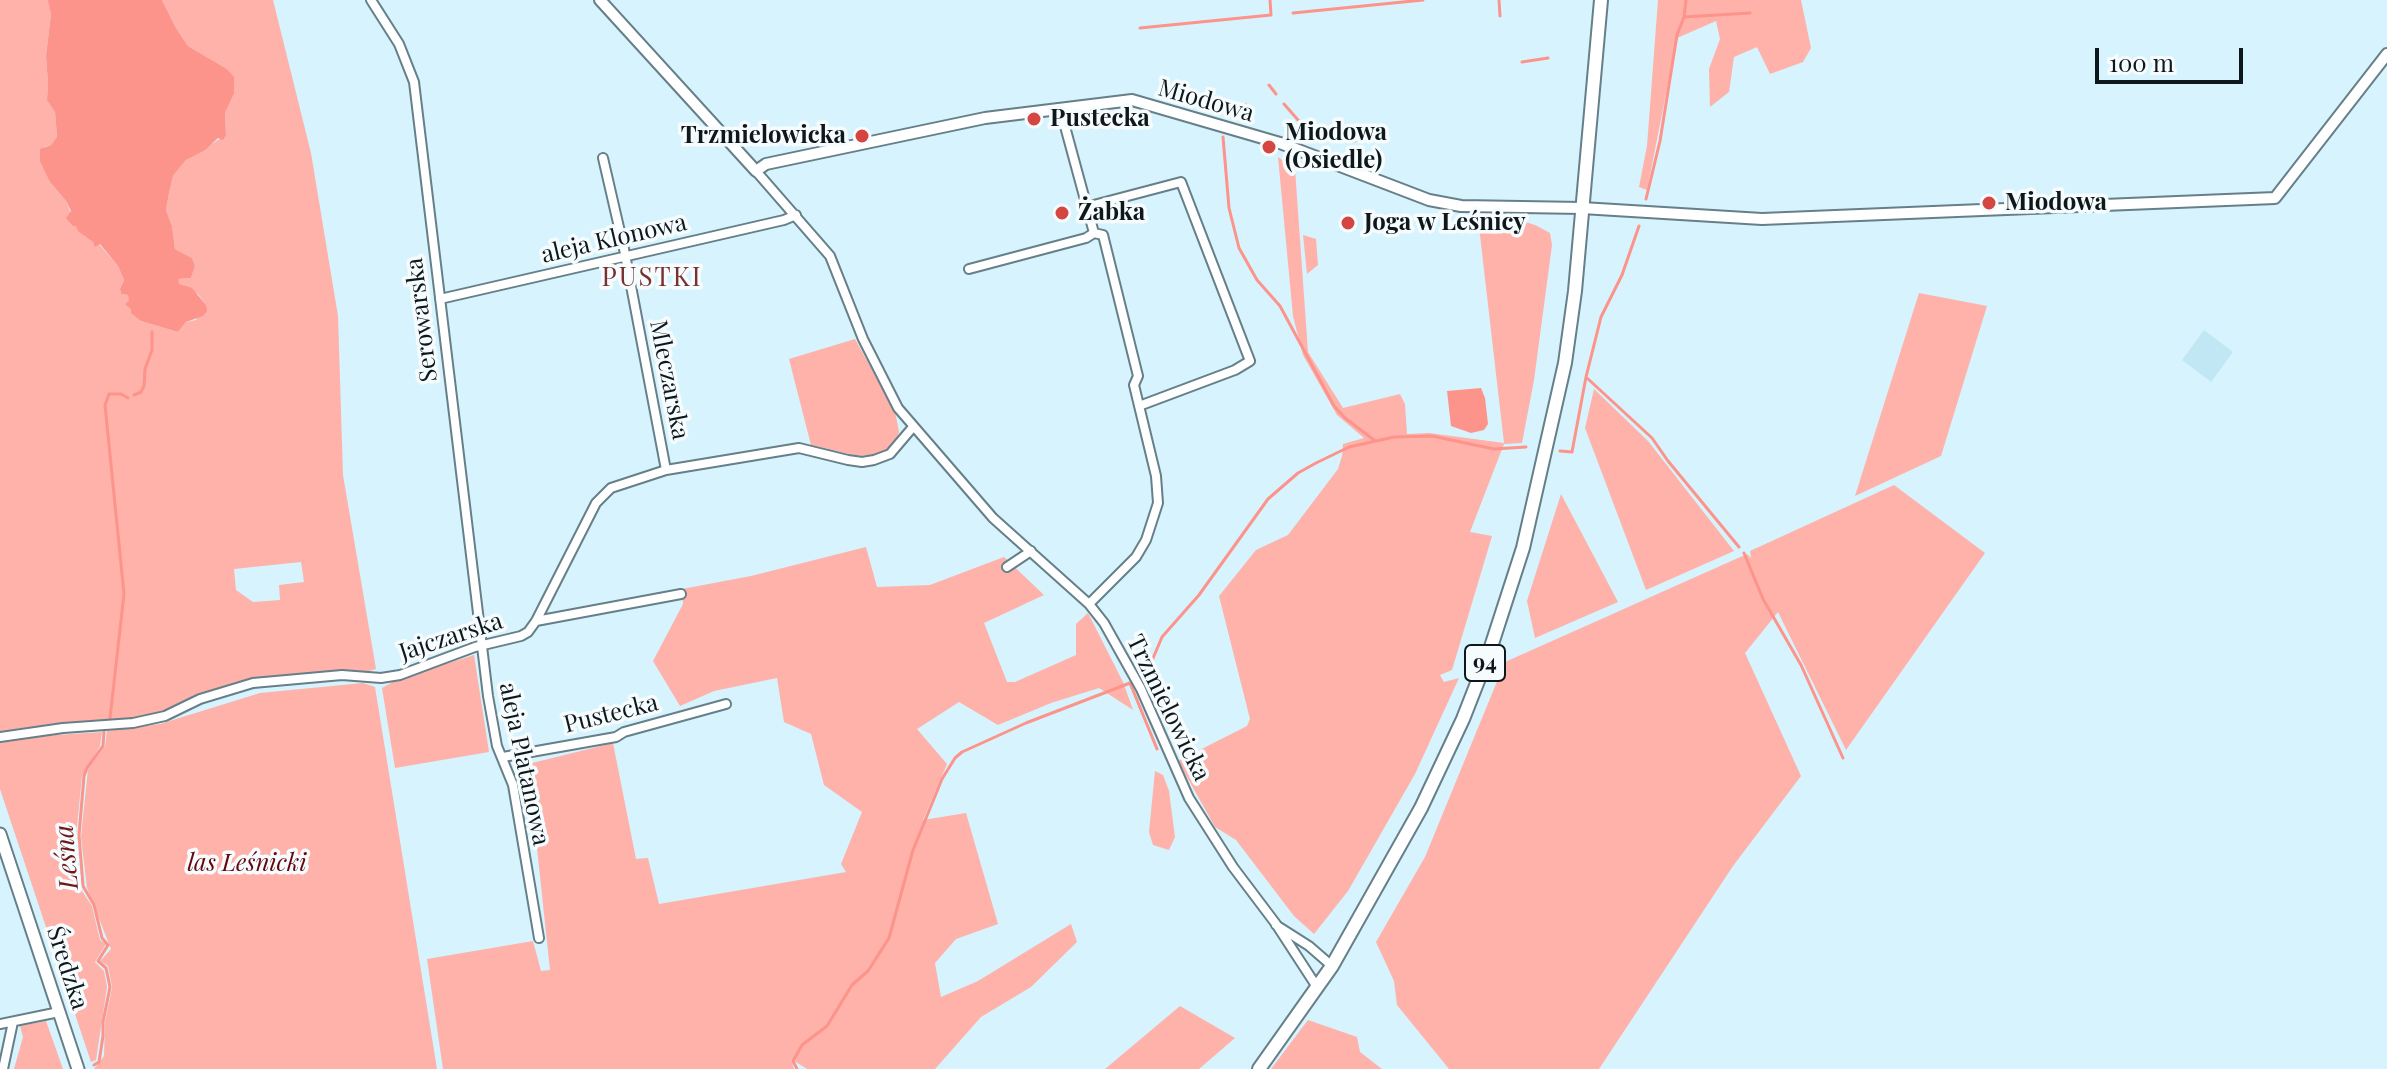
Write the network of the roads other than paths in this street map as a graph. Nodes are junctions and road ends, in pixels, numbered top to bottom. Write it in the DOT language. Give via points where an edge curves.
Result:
graph roads {
  1 [pos="371,0"];
  2 [pos="600,0"];
  3 [pos="1601,0"];
  4 [pos="2387,54"];
  5 [pos="1060,108"];
  6 [pos="603,158"];
  7 [pos="756,171"];
  8 [pos="1086,207"];
  9 [pos="1582,208"];
  10 [pos="796,215"];
  11 [pos="1094,233"];
  12 [pos="625,257"];
  13 [pos="969,269"];
  14 [pos="440,299"];
  15 [pos="1139,406"];
  16 [pos="913,427"];
  17 [pos="666,470"];
  18 [pos="1031,551"];
  19 [pos="1007,567"];
  20 [pos="681,594"];
  21 [pos="1089,604"];
  22 [pos="536,621"];
  23 [pos="481,645"];
  24 [pos="726,704"];
  25 [pos="0,737"];
  26 [pos="503,757"];
  27 [pos="0,834"];
  28 [pos="1276,924"];
  29 [pos="539,938"];
  30 [pos="1332,966"];
  31 [pos="1317,987"];
  32 [pos="59,1012"];
  33 [pos="13,1022"];
  34 [pos="0,1024"];
  35 [pos="3,1069"];
  36 [pos="78,1069"];
  37 [pos="1259,1069"];
  1 -- 14 [label="street, Serowarska" via="399,44 414,82"];
  2 -- 7 [label="street, Trzmielowicka"];
  3 -- 9 [label="main road, 94"];
  4 -- 9 [label="street, Miodowa" via="2275,198 1762,219"];
  5 -- 7 [label="street, Miodowa" via="887,137 766,164"];
  5 -- 8 [label="street"];
  5 -- 9 [label="street, Miodowa" via="1132,100 1280,143 1429,200"];
  6 -- 12 [label="street, Mleczarska"];
  7 -- 10 [label="street, Trzmielowicka"];
  8 -- 11 [label="street"];
  8 -- 15 [label="street" via="1181,182 1250,361"];
  9 -- 30 [label="main road, 94" via="1561,385 1523,548 1490,650 1421,808"];
  10 -- 12 [label="street, aleja Klonowa"];
  10 -- 16 [label="street, Trzmielowicka" via="830,256 880,376"];
  11 -- 13 [label="street"];
  11 -- 15 [label="street" via="1103,235 1138,376 1134,385"];
  12 -- 14 [label="street, aleja Klonowa"];
  12 -- 17 [label="street, Mleczarska"];
  14 -- 23 [label="street, Serowarska"];
  15 -- 21 [label="street" via="1158,503 1136,557"];
  16 -- 17 [label="street, Jajczarska" via="890,454 874,460 848,460 799,448"];
  16 -- 18 [label="street, Trzmielowicka" via="993,518"];
  17 -- 22 [label="street, Jajczarska" via="603,494"];
  18 -- 19 [label="street"];
  18 -- 21 [label="street, Trzmielowicka"];
  20 -- 22 [label="street"];
  21 -- 28 [label="street, Trzmielowicka" via="1141,689 1189,798"];
  22 -- 23 [label="street, Jajczarska" via="521,636"];
  23 -- 25 [label="street, Jajczarska" via="400,675 253,683 133,723"];
  23 -- 26 [label="street, aleja Platanowa"];
  24 -- 26 [label="street, Pustecka" via="616,737"];
  26 -- 29 [label="street, aleja Platanowa" via="513,785"];
  27 -- 32 [label="main road, Średzka"];
  28 -- 30 [label="street, Trzmielowicka"];
  28 -- 31 [label="street, Trzmielowicka"];
  30 -- 31 [label="main road, 94"];
  31 -- 37 [label="main road, 94"];
  32 -- 33 [label="street"];
  32 -- 36 [label="main road, Średzka"];
  33 -- 34 [label="street"];
  33 -- 35 [label="street"];
}
